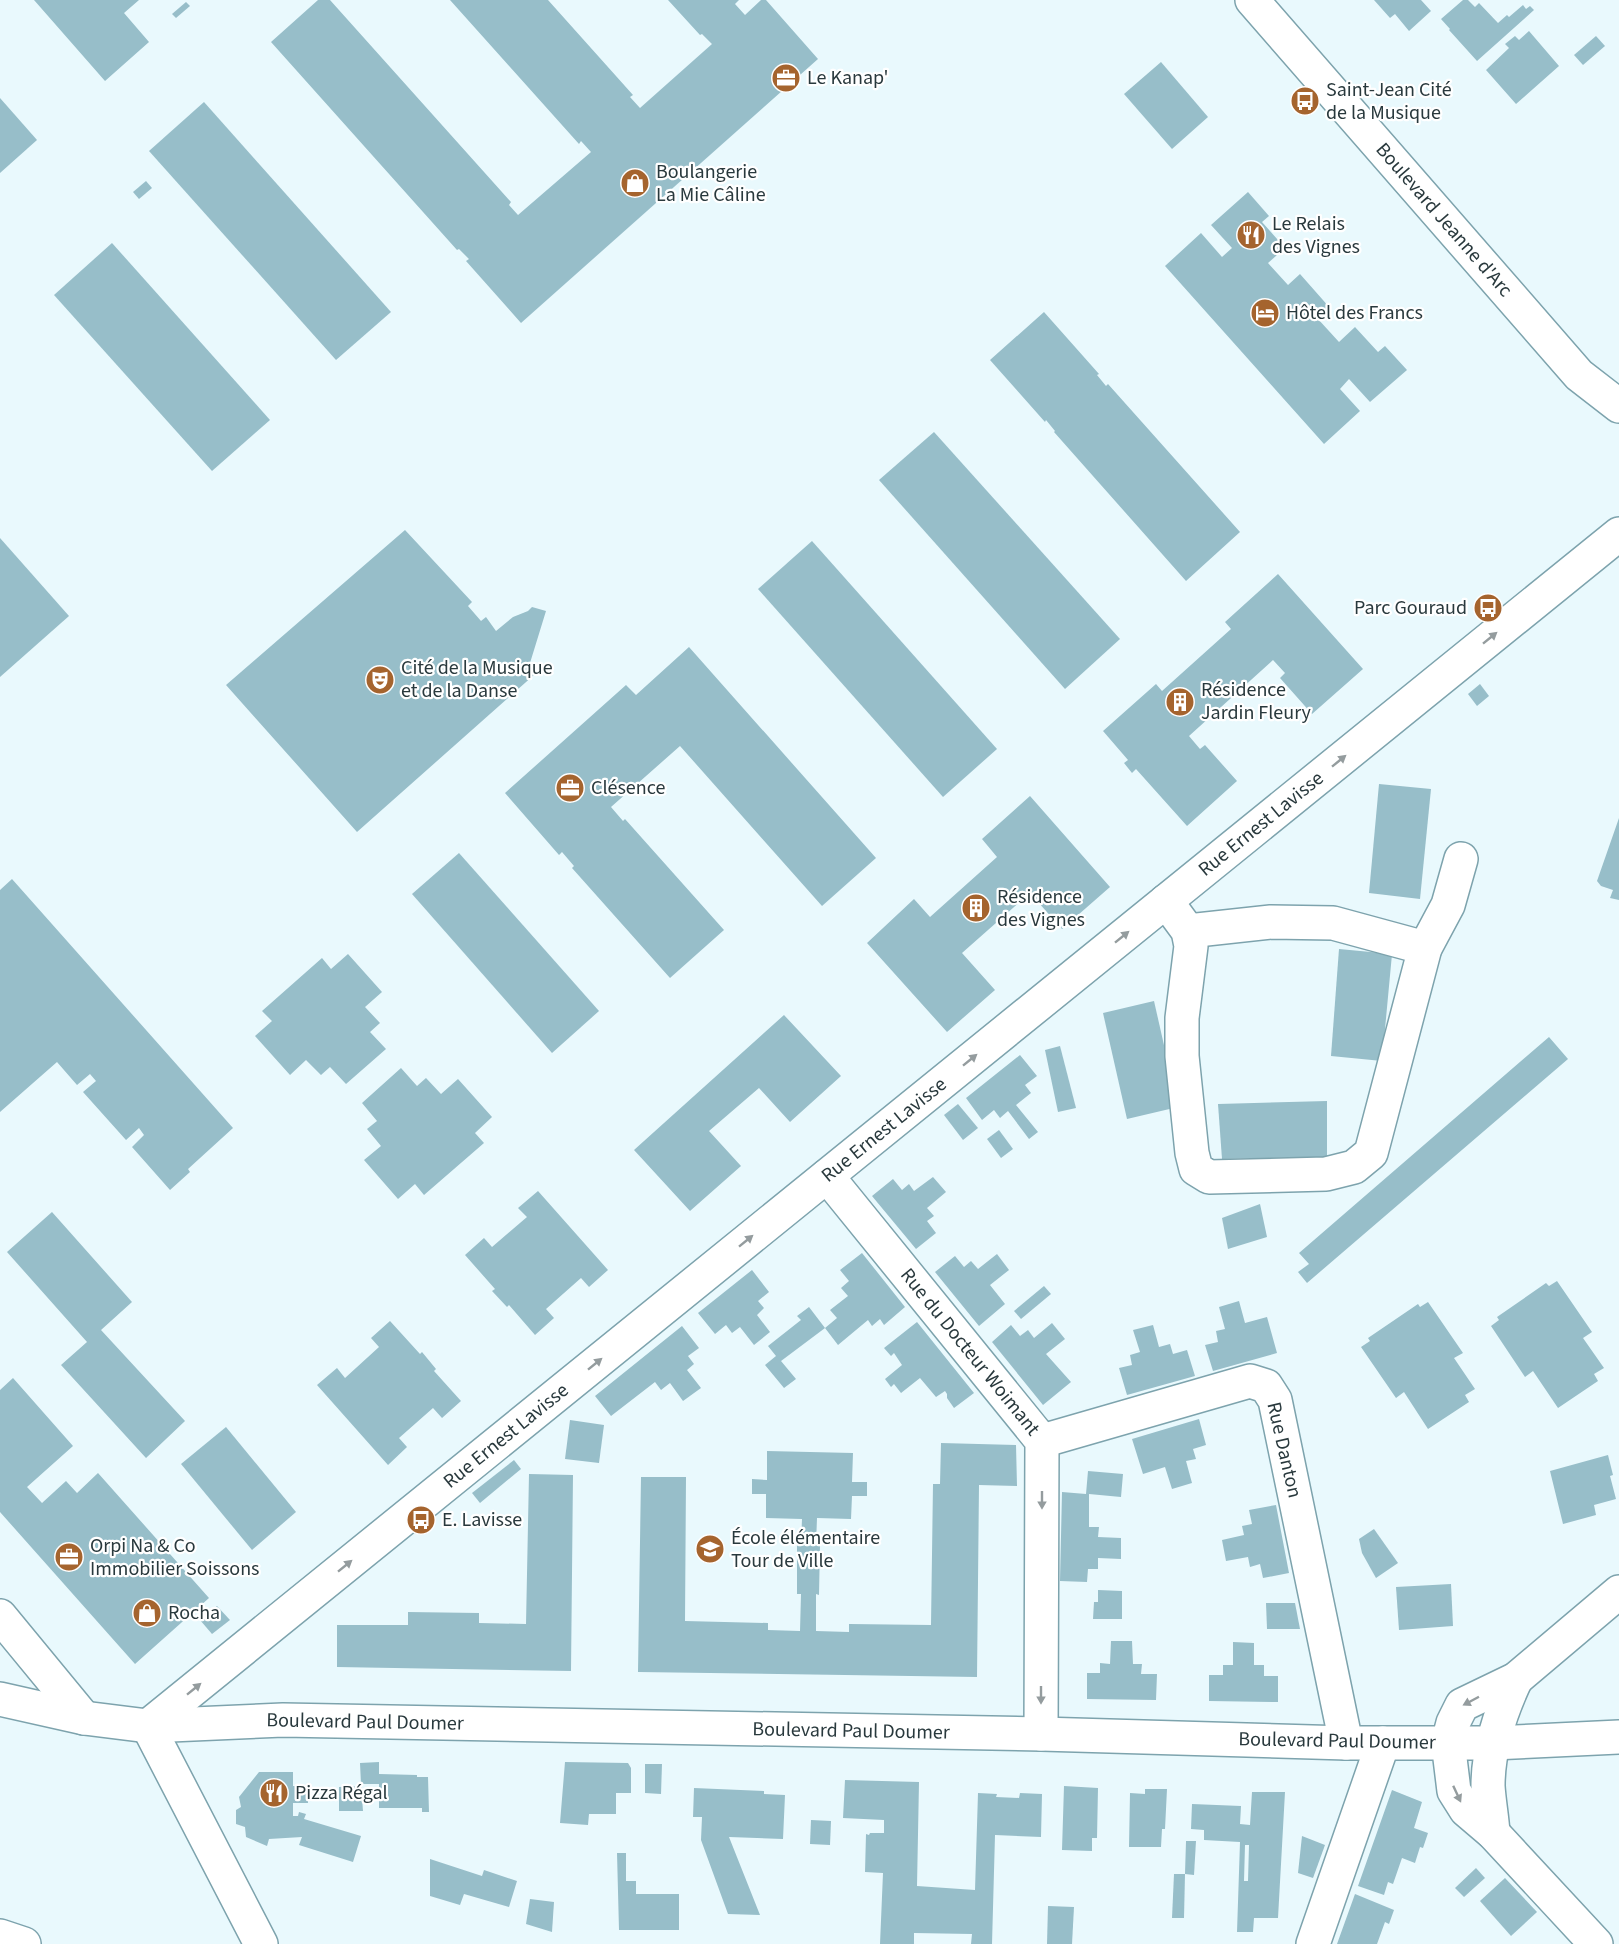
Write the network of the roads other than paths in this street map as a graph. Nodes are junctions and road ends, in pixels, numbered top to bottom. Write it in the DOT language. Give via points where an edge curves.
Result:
graph roads {
  1 [pos="1252,0"];
  2 [pos="1619,406"];
  3 [pos="1619,534"];
  4 [pos="1461,859"];
  5 [pos="1166,901"];
  6 [pos="1188,931"];
  7 [pos="1425,948"];
  8 [pos="827,1176"];
  9 [pos="1042,1442"];
  10 [pos="1619,1592"];
  11 [pos="0,1616"];
  12 [pos="1516,1679"];
  13 [pos="0,1699"];
  14 [pos="84,1718"];
  15 [pos="148,1726"];
  16 [pos="1041,1734"];
  17 [pos="1619,1737"];
  18 [pos="1448,1742"];
  19 [pos="1346,1743"];
  20 [pos="1383,1743"];
  21 [pos="1493,1743"];
  22 [pos="1493,1833"];
  23 [pos="0,1936"];
  24 [pos="24,1944"];
  25 [pos="261,1944"];
  26 [pos="1313,1944"];
  27 [pos="1596,1944"];
  1 -- 2 [label="street, Boulevard Jeanne d'Arc" via="1579,375"];
  5 -- 3 [label="street, Rue Ernest Lavisse, one-way"];
  4 -- 7 [label="street" via="1448,905"];
  5 -- 6 [label="street"];
  8 -- 5 [label="street, Rue Ernest Lavisse, one-way"];
  6 -- 7 [label="street" via="1271,922 1333,923"];
  6 -- 7 [label="street" via="1191,946 1182,1018 1182,1056 1192,1153 1196,1169 1209,1177 1326,1174 1354,1167 1371,1153"];
  8 -- 9 [label="street, Rue du Docteur Woimant"];
  15 -- 8 [label="street, Rue Ernest Lavisse, one-way"];
  9 -- 16 [label="street, Rue du Docteur Woimant, one-way"];
  9 -- 19 [label="street, Rue Danton" via="1251,1381 1266,1386 1275,1400"];
  10 -- 12 [label="street"];
  11 -- 14 [label="street"];
  12 -- 18 [label="street, one-way" via="1462,1705"];
  12 -- 21 [label="street" via="1501,1710"];
  13 -- 14 [label="street, Boulevard Paul Doumer"];
  14 -- 15 [label="street, Boulevard Paul Doumer"];
  15 -- 16 [label="street, Boulevard Paul Doumer" via="283,1720"];
  15 -- 25 [label="street"];
  16 -- 19 [label="street, Boulevard Paul Doumer"];
  17 -- 21 [label="street, Boulevard Paul Doumer"];
  18 -- 20 [label="street, Boulevard Paul Doumer"];
  18 -- 21 [label="street, Boulevard Paul Doumer"];
  18 -- 22 [label="street, one-way" via="1454,1791 1466,1810"];
  19 -- 20 [label="street, Boulevard Paul Doumer"];
  20 -- 26 [label="street"];
  21 -- 22 [label="street" via="1488,1785"];
  22 -- 27 [label="street"];
  23 -- 24 [label="street"];
}
